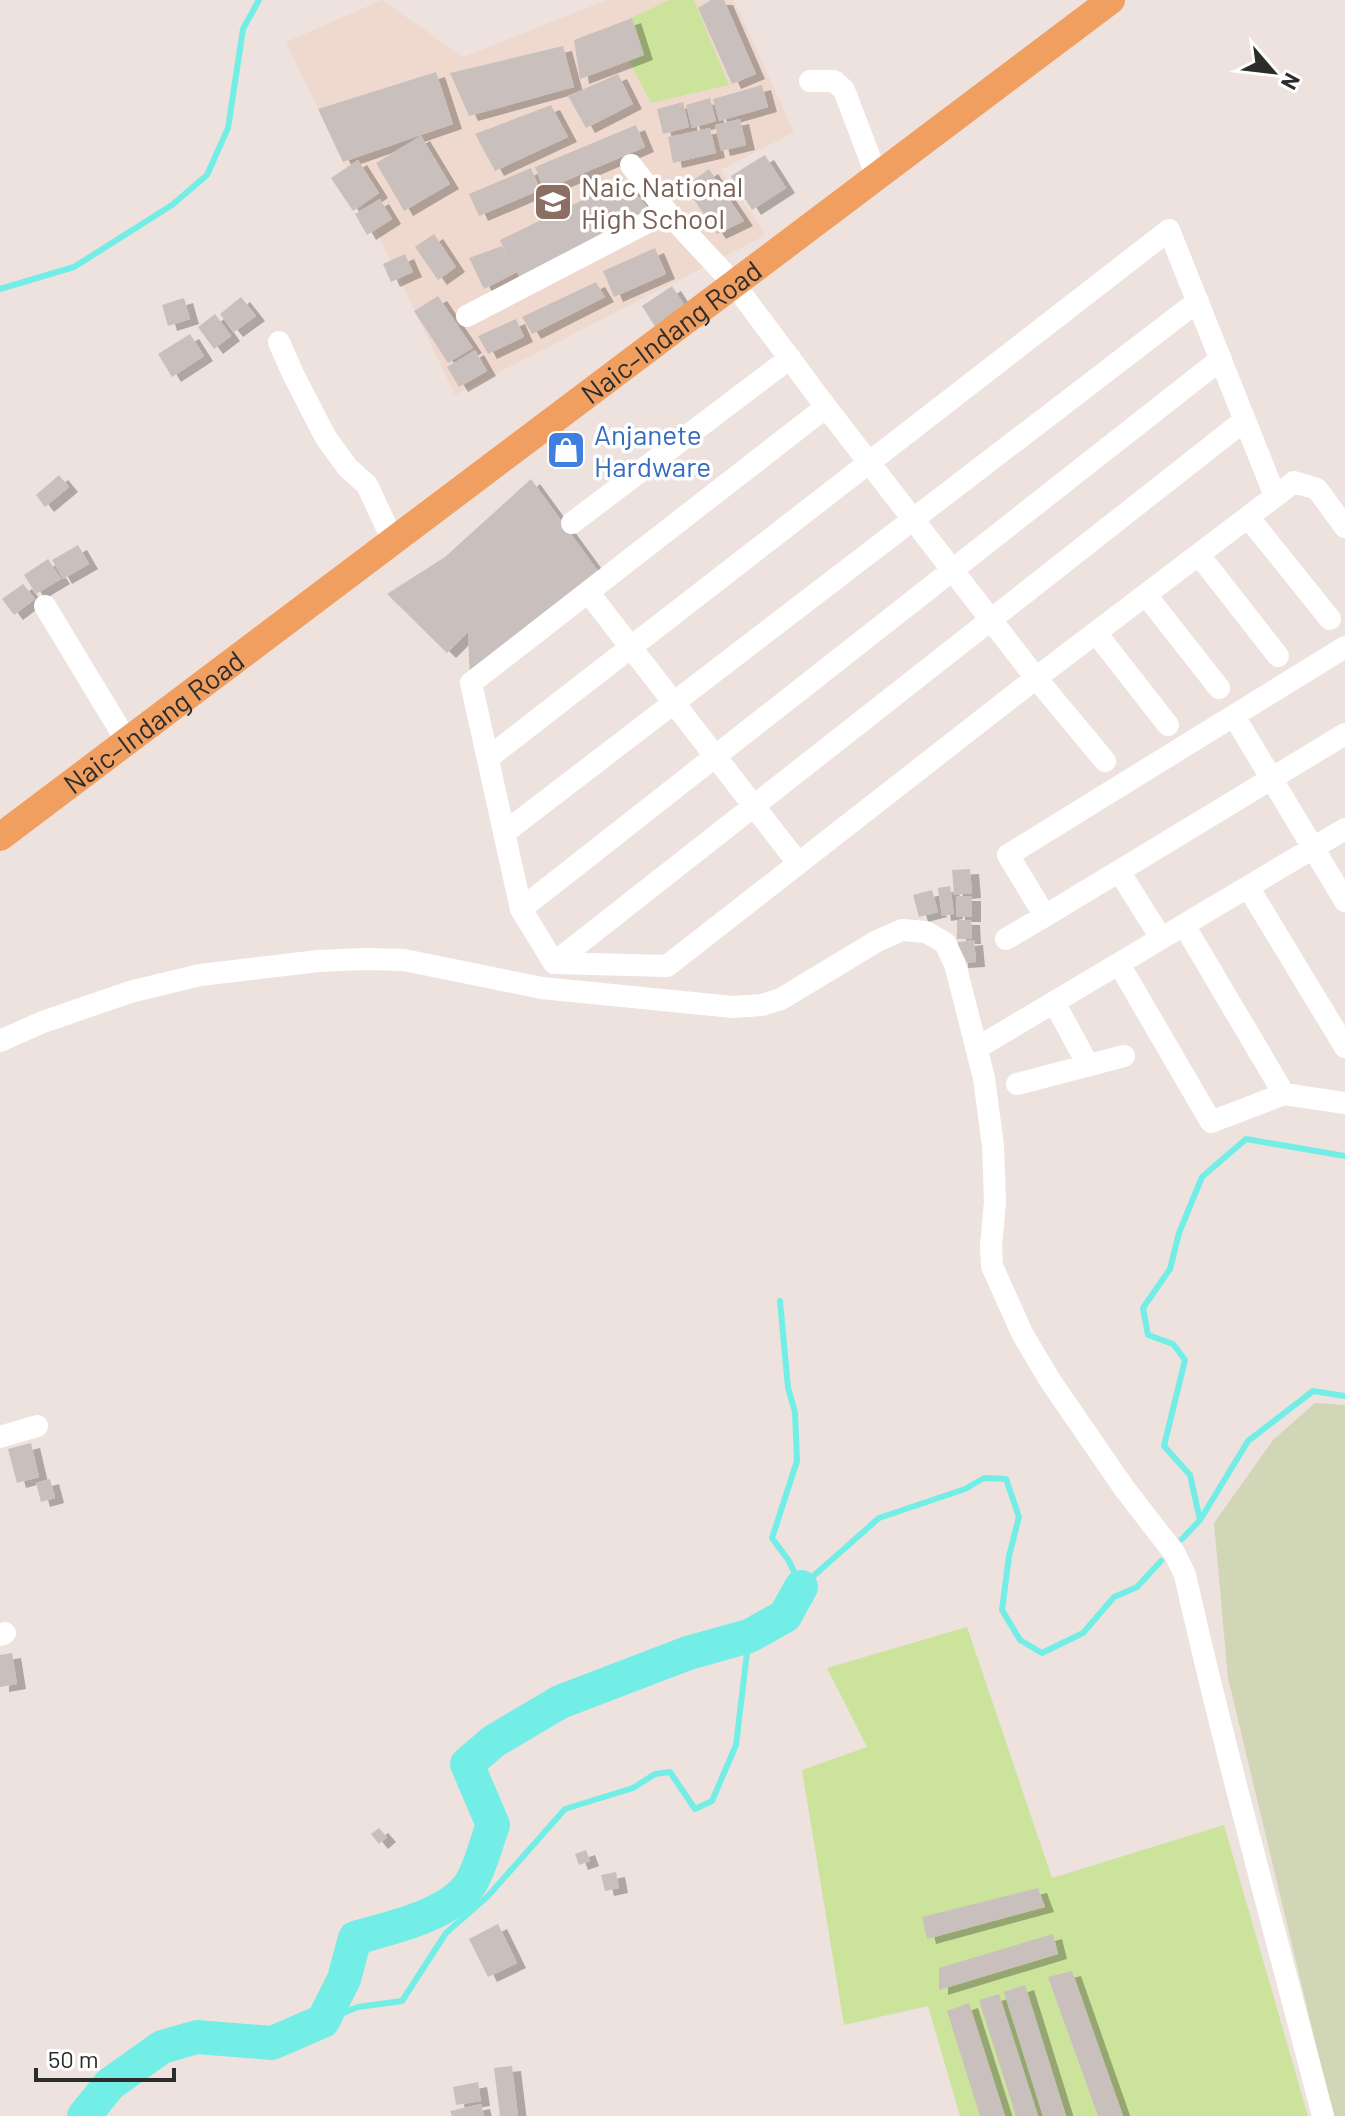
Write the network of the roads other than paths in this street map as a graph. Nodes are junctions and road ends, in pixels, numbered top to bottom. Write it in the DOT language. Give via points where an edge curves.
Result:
graph roads {
  1 [pos="1111,0"];
  2 [pos="810,81"];
  3 [pos="631,165"];
  4 [pos="877,177"];
  5 [pos="667,212"];
  6 [pos="734,284"];
  7 [pos="1198,301"];
  8 [pos="467,316"];
  9 [pos="279,342"];
  10 [pos="790,358"];
  11 [pos="1221,359"];
  12 [pos="826,407"];
  13 [pos="1245,420"];
  14 [pos="869,463"];
  15 [pos="1275,496"];
  16 [pos="1248,517"];
  17 [pos="913,519"];
  18 [pos="572,523"];
  19 [pos="1345,527"];
  20 [pos="393,541"];
  21 [pos="1199,555"];
  22 [pos="952,570"];
  23 [pos="588,592"];
  24 [pos="1146,595"];
  25 [pos="45,606"];
  26 [pos="1330,619"];
  27 [pos="991,620"];
  28 [pos="1096,633"];
  29 [pos="631,647"];
  30 [pos="1345,647"];
  31 [pos="1278,656"];
  32 [pos="1036,678"];
  33 [pos="1219,688"];
  34 [pos="673,703"];
  35 [pos="1234,716"];
  36 [pos="1168,725"];
  37 [pos="1345,734"];
  38 [pos="126,740"];
  39 [pos="715,756"];
  40 [pos="488,758"];
  41 [pos="1105,761"];
  42 [pos="1272,779"];
  43 [pos="754,806"];
  44 [pos="1345,829"];
  45 [pos="504,833"];
  46 [pos="0,837"];
  47 [pos="1313,848"];
  48 [pos="798,863"];
  49 [pos="1119,871"];
  50 [pos="1248,887"];
  51 [pos="1345,901"];
  52 [pos="521,909"];
  53 [pos="1045,916"];
  54 [pos="1184,925"];
  55 [pos="1161,938"];
  56 [pos="1006,939"];
  57 [pos="554,963"];
  58 [pos="1119,964"];
  59 [pos="1054,1002"];
  60 [pos="0,1041"];
  61 [pos="1345,1047"];
  62 [pos="977,1048"];
  63 [pos="1124,1056"];
  64 [pos="1088,1065"];
  65 [pos="1017,1084"];
  66 [pos="1284,1094"];
  67 [pos="1345,1103"];
  68 [pos="37,1426"];
  69 [pos="0,1437"];
  70 [pos="1323,2116"];
  1 -- 4 [label="main road, Naic–Indang Road"];
  2 -- 4 [label="street" via="834,81 844,90"];
  3 -- 5 [label="street"];
  4 -- 6 [label="main road, Naic–Indang Road"];
  5 -- 6 [label="street"];
  5 -- 8 [label="street"];
  6 -- 10 [label="street"];
  6 -- 20 [label="main road, Naic–Indang Road"];
  7 -- 11 [label="street"];
  7 -- 14 [label="street" via="1169,230"];
  7 -- 17 [label="street"];
  9 -- 20 [label="street" via="326,438 367,485"];
  10 -- 12 [label="street"];
  10 -- 18 [label="street"];
  11 -- 13 [label="street"];
  11 -- 22 [label="street"];
  12 -- 14 [label="street"];
  12 -- 23 [label="street"];
  13 -- 15 [label="street"];
  13 -- 27 [label="street"];
  14 -- 17 [label="street"];
  14 -- 29 [label="street"];
  15 -- 16 [label="street"];
  15 -- 19 [label="street" via="1294,482 1317,489"];
  16 -- 21 [label="street"];
  16 -- 26 [label="street"];
  17 -- 22 [label="street"];
  17 -- 34 [label="street"];
  20 -- 38 [label="main road, Naic–Indang Road"];
  21 -- 24 [label="street"];
  21 -- 31 [label="street"];
  22 -- 27 [label="street"];
  22 -- 39 [label="street"];
  23 -- 29 [label="street"];
  23 -- 40 [label="street" via="471,683"];
  24 -- 28 [label="street"];
  24 -- 33 [label="street"];
  25 -- 38 [label="street"];
  27 -- 32 [label="street"];
  27 -- 43 [label="street"];
  28 -- 32 [label="street"];
  28 -- 36 [label="street"];
  29 -- 34 [label="street"];
  29 -- 40 [label="street"];
  30 -- 35 [label="street"];
  32 -- 41 [label="street"];
  32 -- 48 [label="street"];
  34 -- 39 [label="street"];
  34 -- 45 [label="street"];
  35 -- 42 [label="street"];
  35 -- 53 [label="street" via="1008,855"];
  37 -- 42 [label="street"];
  38 -- 46 [label="main road, Naic–Indang Road"];
  39 -- 43 [label="street"];
  39 -- 52 [label="street"];
  40 -- 45 [label="street"];
  42 -- 47 [label="street"];
  42 -- 49 [label="street"];
  43 -- 48 [label="street"];
  43 -- 57 [label="street"];
  44 -- 47 [label="street"];
  45 -- 52 [label="street"];
  47 -- 50 [label="street"];
  47 -- 51 [label="street"];
  48 -- 57 [label="street" via="667,966"];
  49 -- 53 [label="street"];
  49 -- 55 [label="street"];
  50 -- 54 [label="street"];
  50 -- 61 [label="street"];
  52 -- 57 [label="street"];
  53 -- 56 [label="street"];
  54 -- 55 [label="street"];
  54 -- 66 [label="street"];
  55 -- 58 [label="street"];
  58 -- 59 [label="street"];
  58 -- 66 [label="street" via="1211,1122"];
  59 -- 62 [label="street"];
  59 -- 64 [label="street"];
  60 -- 62 [label="street" via="130,992 200,975 318,961 404,960 542,988 733,1007 762,1005 902,930 926,932 945,943"];
  62 -- 70 [label="street" via="993,1146 992,1266 1042,1367 1185,1575"];
  63 -- 64 [label="street"];
  64 -- 65 [label="street"];
  66 -- 67 [label="street"];
  68 -- 69 [label="street"];
}
